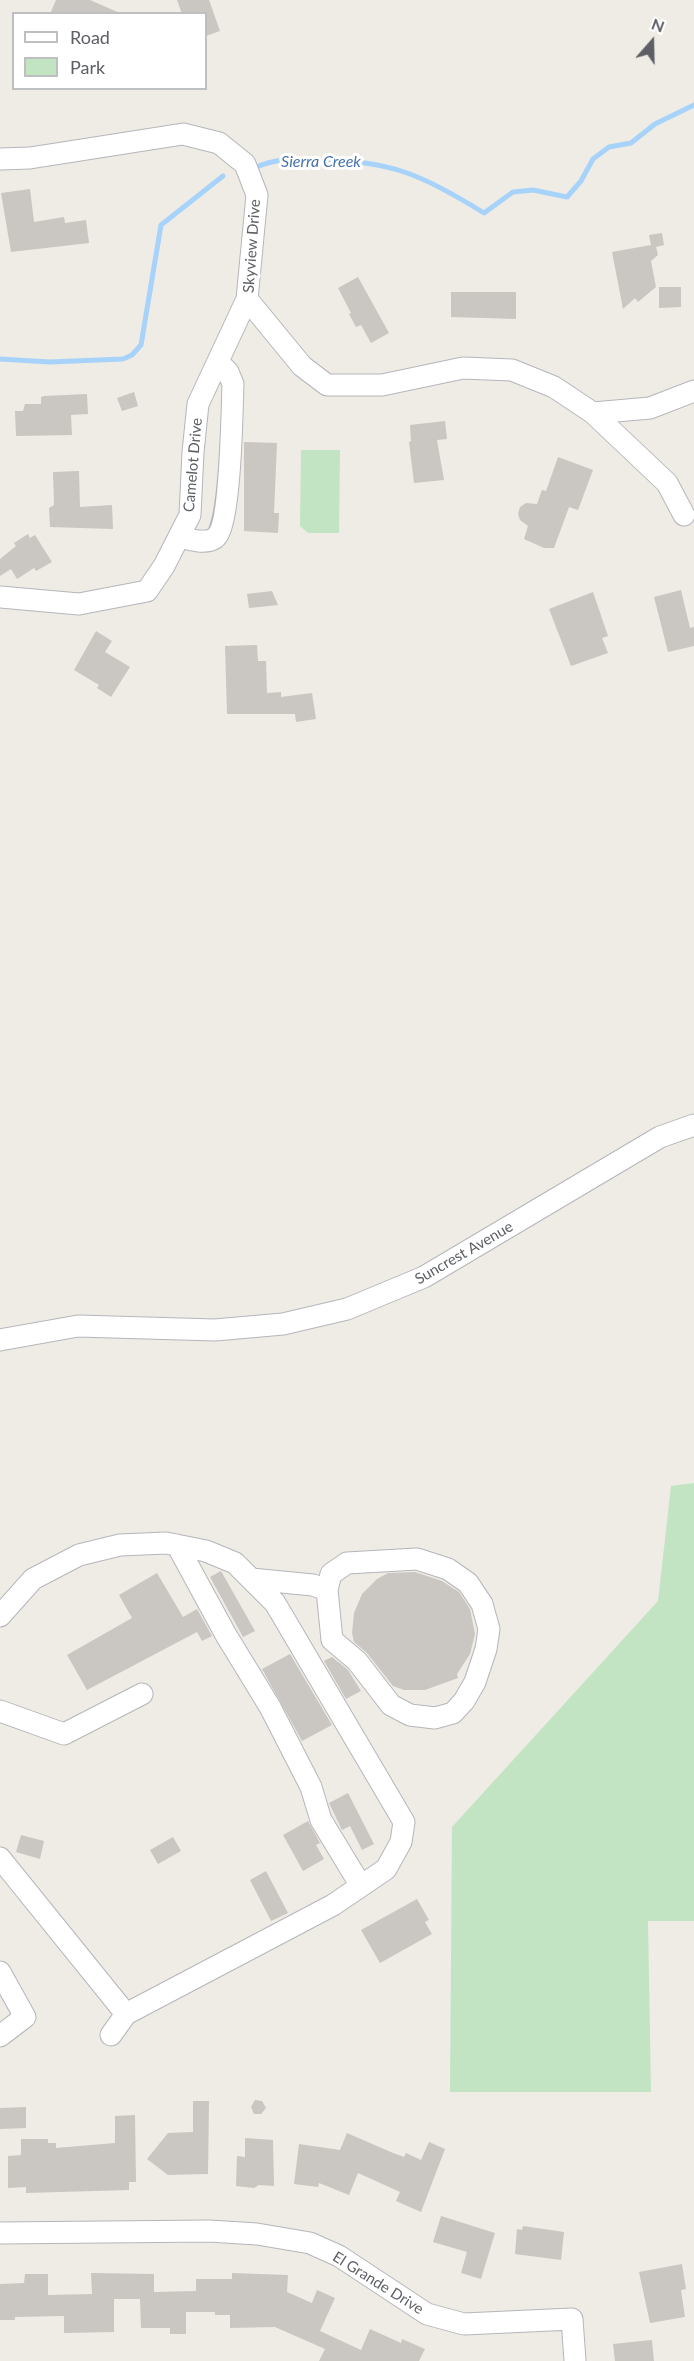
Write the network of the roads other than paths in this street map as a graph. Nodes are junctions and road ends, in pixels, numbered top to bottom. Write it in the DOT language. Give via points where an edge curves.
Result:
graph roads {
  1 [pos="0,159"];
  2 [pos="247,298"];
  3 [pos="218,362"];
  4 [pos="694,391"];
  5 [pos="593,413"];
  6 [pos="684,515"];
  7 [pos="179,537"];
  8 [pos="0,597"];
  9 [pos="694,1125"];
  10 [pos="0,1340"];
  11 [pos="177,1545"];
  12 [pos="251,1579"];
  13 [pos="327,1590"];
  14 [pos="0,1616"];
  15 [pos="142,1694"];
  16 [pos="0,1711"];
  17 [pos="0,1858"];
  18 [pos="361,1886"];
  19 [pos="0,1972"];
  20 [pos="126,2014"];
  21 [pos="111,2035"];
  22 [pos="0,2036"];
  23 [pos="0,2233"];
  24 [pos="575,2361"];
  1 -- 2 [label="street, Skyview Drive" via="30,158 183,134 219,143 245,164 257,195"];
  2 -- 3 [label="street, Camelot Drive"];
  2 -- 5 [label="street, Skyview Drive" via="302,366 327,385 382,385 463,368 512,370 554,387"];
  3 -- 7 [label="street, Camelot Drive" via="198,404 190,515"];
  3 -- 7 [label="street" via="233,384 229,472 222,522 218,534 207,542"];
  4 -- 5 [label="street" via="650,408"];
  5 -- 6 [label="street, Skyview Drive" via="667,483"];
  7 -- 8 [label="street, Camelot Drive" via="147,591 79,604"];
  9 -- 10 [label="street, Suncrest Avenue" via="660,1137 424,1277 347,1309 283,1324 215,1330 78,1326"];
  11 -- 12 [label="street" via="235,1563"];
  11 -- 14 [label="street" via="120,1545 79,1555 33,1579"];
  11 -- 18 [label="street" via="270,1707 311,1787 321,1820"];
  12 -- 13 [label="street"];
  12 -- 18 [label="street" via="275,1603 404,1822 401,1842 386,1869"];
  13 -- 13 [label="street" via="332,1640 357,1660 391,1705 410,1715 435,1718 453,1713 464,1701 475,1682 489,1629 482,1604 468,1583 448,1569 417,1559 346,1563 331,1574"];
  15 -- 16 [label="street" via="64,1734"];
  17 -- 20 [label="street"];
  18 -- 20 [label="street" via="333,1905"];
  19 -- 22 [label="street" via="25,2017"];
  20 -- 21 [label="street"];
  23 -- 24 [label="street, El Grande Drive" via="209,2231 310,2243 339,2256 427,2314 464,2324 572,2319"];
}
